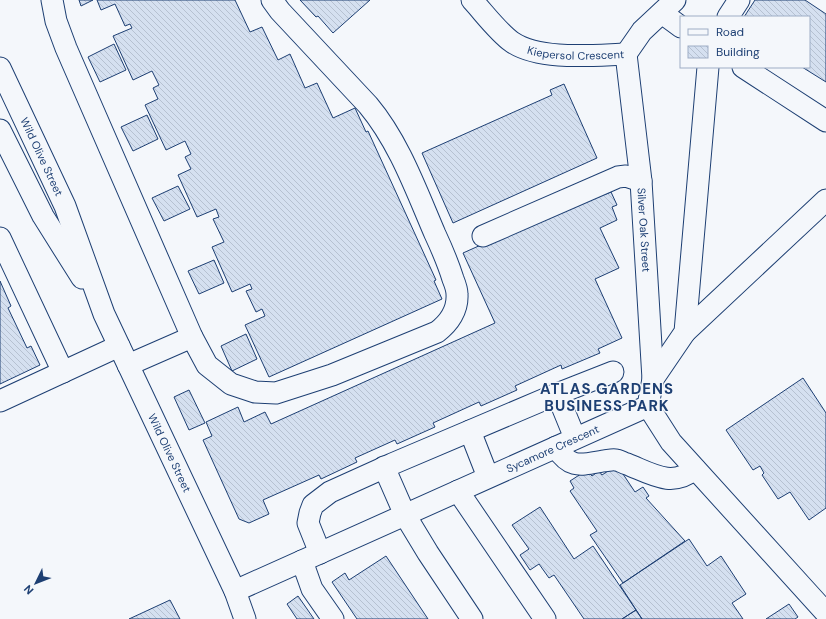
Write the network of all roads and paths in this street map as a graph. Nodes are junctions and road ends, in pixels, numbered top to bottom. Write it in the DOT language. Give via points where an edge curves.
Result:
graph roads {
  1 [pos="52,0"];
  2 [pos="272,0"];
  3 [pos="472,0"];
  4 [pos="739,0"];
  5 [pos="668,6"];
  6 [pos="729,16"];
  7 [pos="680,25"];
  8 [pos="626,54"];
  9 [pos="708,68"];
  10 [pos="745,68"];
  11 [pos="3,77"];
  12 [pos="826,121"];
  13 [pos="0,130"];
  14 [pos="641,181"];
  15 [pos="826,200"];
  16 [pos="483,236"];
  17 [pos="0,238"];
  18 [pos="104,314"];
  19 [pos="685,332"];
  20 [pos="192,337"];
  21 [pos="119,346"];
  22 [pos="128,365"];
  23 [pos="63,372"];
  24 [pos="613,372"];
  25 [pos="653,379"];
  26 [pos="557,394"];
  27 [pos="0,401"];
  28 [pos="648,406"];
  29 [pos="470,430"];
  30 [pos="575,438"];
  31 [pos="556,447"];
  32 [pos="384,467"];
  33 [pos="695,469"];
  34 [pos="488,477"];
  35 [pos="458,491"];
  36 [pos="404,515"];
  37 [pos="311,557"];
  38 [pos="235,591"];
  39 [pos="826,613"];
  40 [pos="245,619"];
  41 [pos="332,619"];
  42 [pos="472,619"];
  43 [pos="545,619"];
  1 -- 20 [label="street" via="56,21 66,48"];
  2 -- 20 [label="street" via="381,120 404,162 448,262 458,293 456,307 451,317 437,332 332,375 276,393 255,392 231,384 207,365"];
  3 -- 8 [label="street, Kiepersol Crescent" via="511,41 531,51 584,56"];
  4 -- 6 [label="street"];
  5 -- 7 [label="street"];
  5 -- 8 [label="street, Kiepersol Crescent" via="642,31"];
  8 -- 14 [label="street, Silver Oak Street"];
  9 -- 19 [label="street"];
  10 -- 12 [label="street"];
  11 -- 18 [label="street, Wild Olive Street" via="65,206"];
  13 -- 18 [label="street, Wild Olive Street" via="43,216"];
  14 -- 16 [label="street" via="626,176 618,177"];
  14 -- 25 [label="street, Silver Oak Street"];
  15 -- 19 [label="street"];
  17 -- 23 [label="street"];
  18 -- 21 [label="street, Wild Olive Street"];
  19 -- 25 [label="street"];
  20 -- 22 [label="street"];
  21 -- 22 [label="street, Wild Olive Street"];
  21 -- 23 [label="street"];
  22 -- 38 [label="street, Wild Olive Street"];
  23 -- 27 [label="street"];
  24 -- 26 [label="street"];
  25 -- 28 [label="street, Silver Oak Street"];
  26 -- 29 [label="street"];
  26 -- 30 [label="street"];
  28 -- 30 [label="street, Sycamore Crescent"];
  28 -- 33 [label="street" via="671,442"];
  29 -- 32 [label="street"];
  29 -- 34 [label="street"];
  30 -- 31 [label="street, Sycamore Crescent"];
  31 -- 33 [label="street" via="564,459 576,464 615,460 670,479 683,477"];
  31 -- 34 [label="street, Sycamore Crescent"];
  32 -- 36 [label="street"];
  32 -- 37 [label="street" via="330,492 313,505 308,524"];
  33 -- 39 [label="street"];
  34 -- 35 [label="street, Sycamore Crescent"];
  35 -- 36 [label="street, Sycamore Crescent"];
  35 -- 43 [label="street"];
  36 -- 37 [label="street, Sycamore Crescent"];
  36 -- 42 [label="street"];
  37 -- 38 [label="street, Sycamore Crescent"];
  37 -- 41 [label="street" via="312,589"];
  38 -- 40 [label="street"];
}
